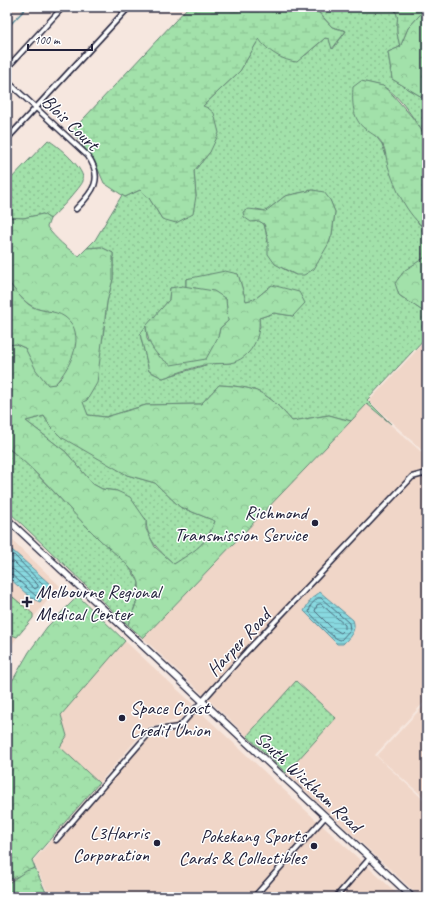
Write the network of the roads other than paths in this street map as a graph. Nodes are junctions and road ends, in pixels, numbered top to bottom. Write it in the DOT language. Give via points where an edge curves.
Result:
graph roads {
  1 [pos="63,7"];
  2 [pos="129,7"];
  3 [pos="7,68"];
  4 [pos="7,81"];
  5 [pos="36,108"];
  6 [pos="7,139"];
  7 [pos="76,209"];
  8 [pos="423,474"];
  9 [pos="7,519"];
  10 [pos="202,702"];
  11 [pos="325,817"];
  12 [pos="56,840"];
  13 [pos="370,858"];
  14 [pos="254,897"];
  15 [pos="336,897"];
  16 [pos="412,897"];
  1 -- 3 [label="street"];
  2 -- 5 [label="street"];
  4 -- 5 [label="street, Blois Court"];
  5 -- 6 [label="street"];
  5 -- 7 [label="street, Blois Court" via="88,156 94,165 96,183 89,196"];
  8 -- 10 [label="street, Harper Road" via="412,477"];
  9 -- 10 [label="main road, South Wickham Road"];
  10 -- 11 [label="main road, South Wickham Road"];
  10 -- 12 [label="street, Harper Road" via="179,727 151,731"];
  11 -- 13 [label="main road, South Wickham Road"];
  11 -- 14 [label="street"];
  13 -- 15 [label="street"];
  13 -- 16 [label="main road, South Wickham Road"];
}
